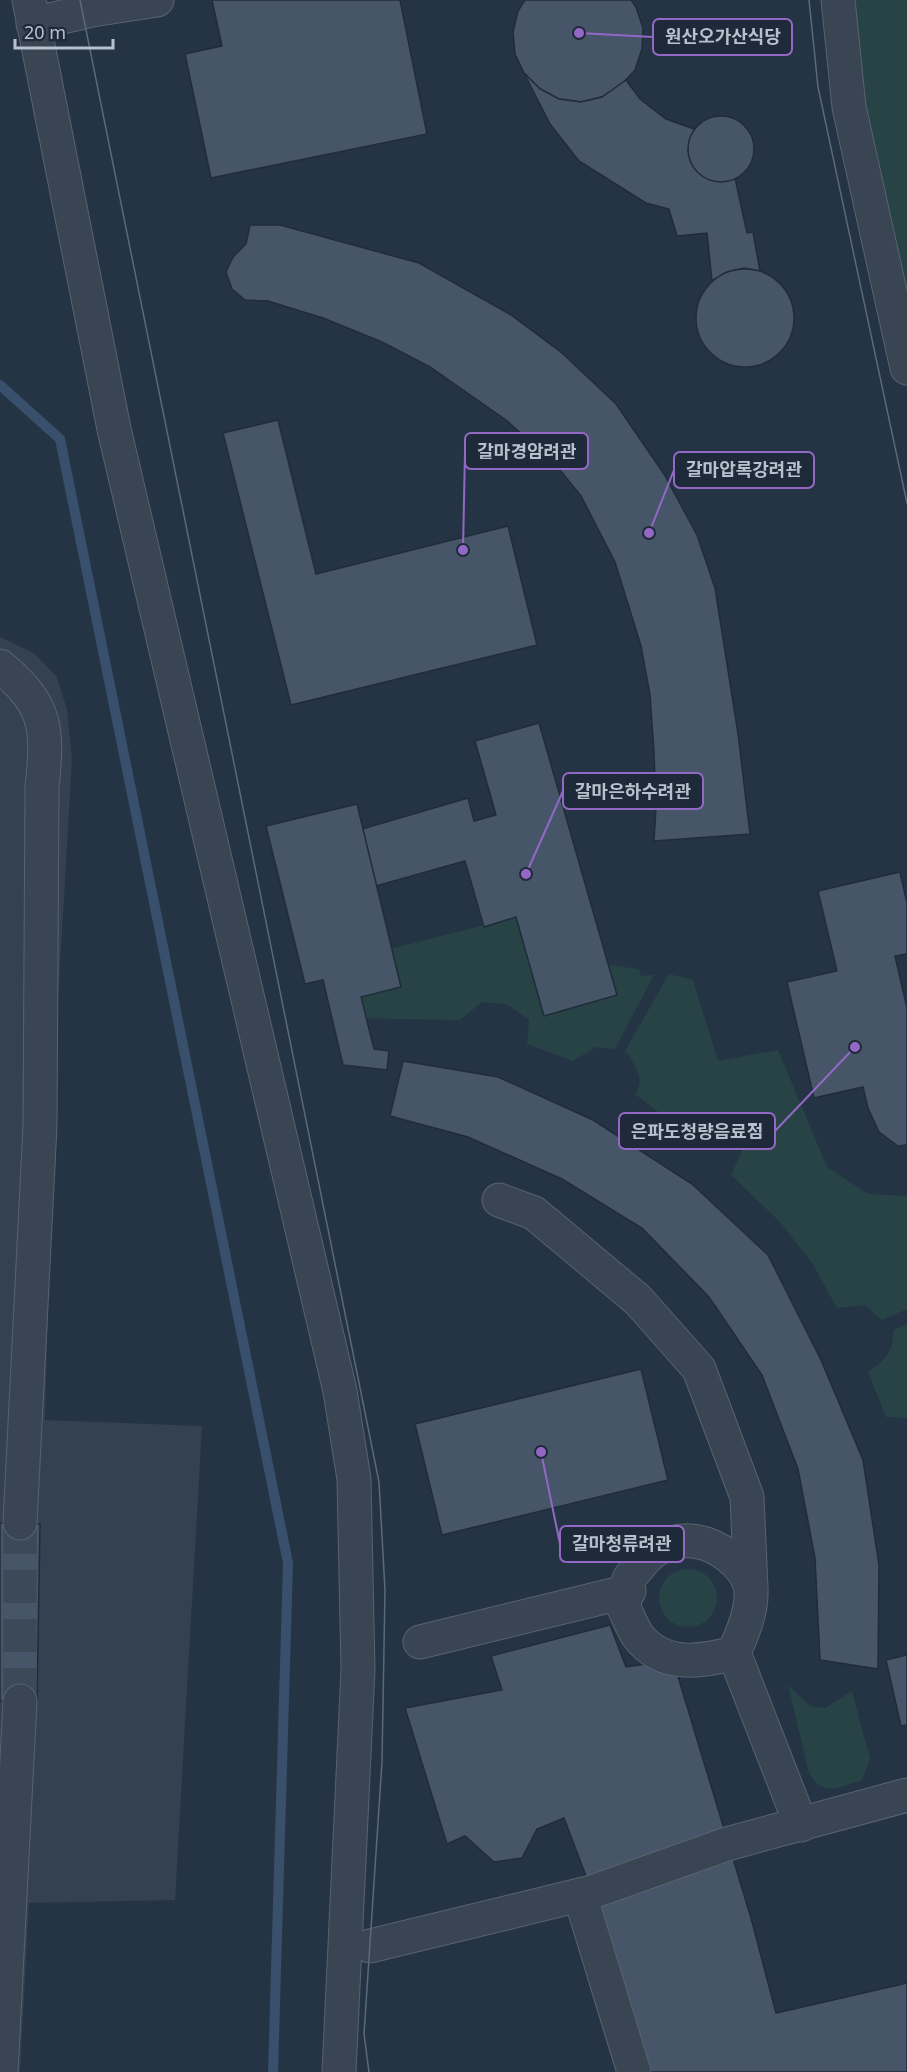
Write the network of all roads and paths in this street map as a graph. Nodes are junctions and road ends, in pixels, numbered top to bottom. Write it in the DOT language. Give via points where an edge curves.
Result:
graph roads {
  1 [pos="158,0"];
  2 [pos="838,0"];
  3 [pos="31,12"];
  4 [pos="907,368"];
  5 [pos="0,666"];
  6 [pos="499,1200"];
  7 [pos="20,1523"];
  8 [pos="751,1589"];
  9 [pos="629,1592"];
  10 [pos="420,1642"];
  11 [pos="734,1653"];
  12 [pos="20,1701"];
  13 [pos="907,1795"];
  14 [pos="801,1825"];
  15 [pos="580,1895"];
  16 [pos="370,1946"];
  17 [pos="1,2072"];
  18 [pos="339,2072"];
  19 [pos="634,2072"];
  1 -- 3 [label="street" via="92,10"];
  2 -- 4 [label="street" via="849,107"];
  3 -- 18 [label="street" via="114,429 340,1391 354,1479 358,1670"];
  5 -- 7 [label="street" via="38,706 47,743 42,788 40,1126"];
  6 -- 8 [label="street" via="534,1213 630,1293 699,1369 747,1497"];
  8 -- 9 [label="street" via="743,1570 728,1555 709,1543 685,1539 665,1544 647,1556 629,1580"];
  8 -- 11 [label="street" via="746,1623"];
  9 -- 10 [label="street"];
  9 -- 11 [label="street" via="623,1606 639,1637 673,1660 704,1661"];
  11 -- 14 [label="street"];
  12 -- 17 [label="street"];
  13 -- 14 [label="street"];
  14 -- 15 [label="street" via="727,1844"];
  15 -- 16 [label="street"];
  15 -- 19 [label="street"];
}
